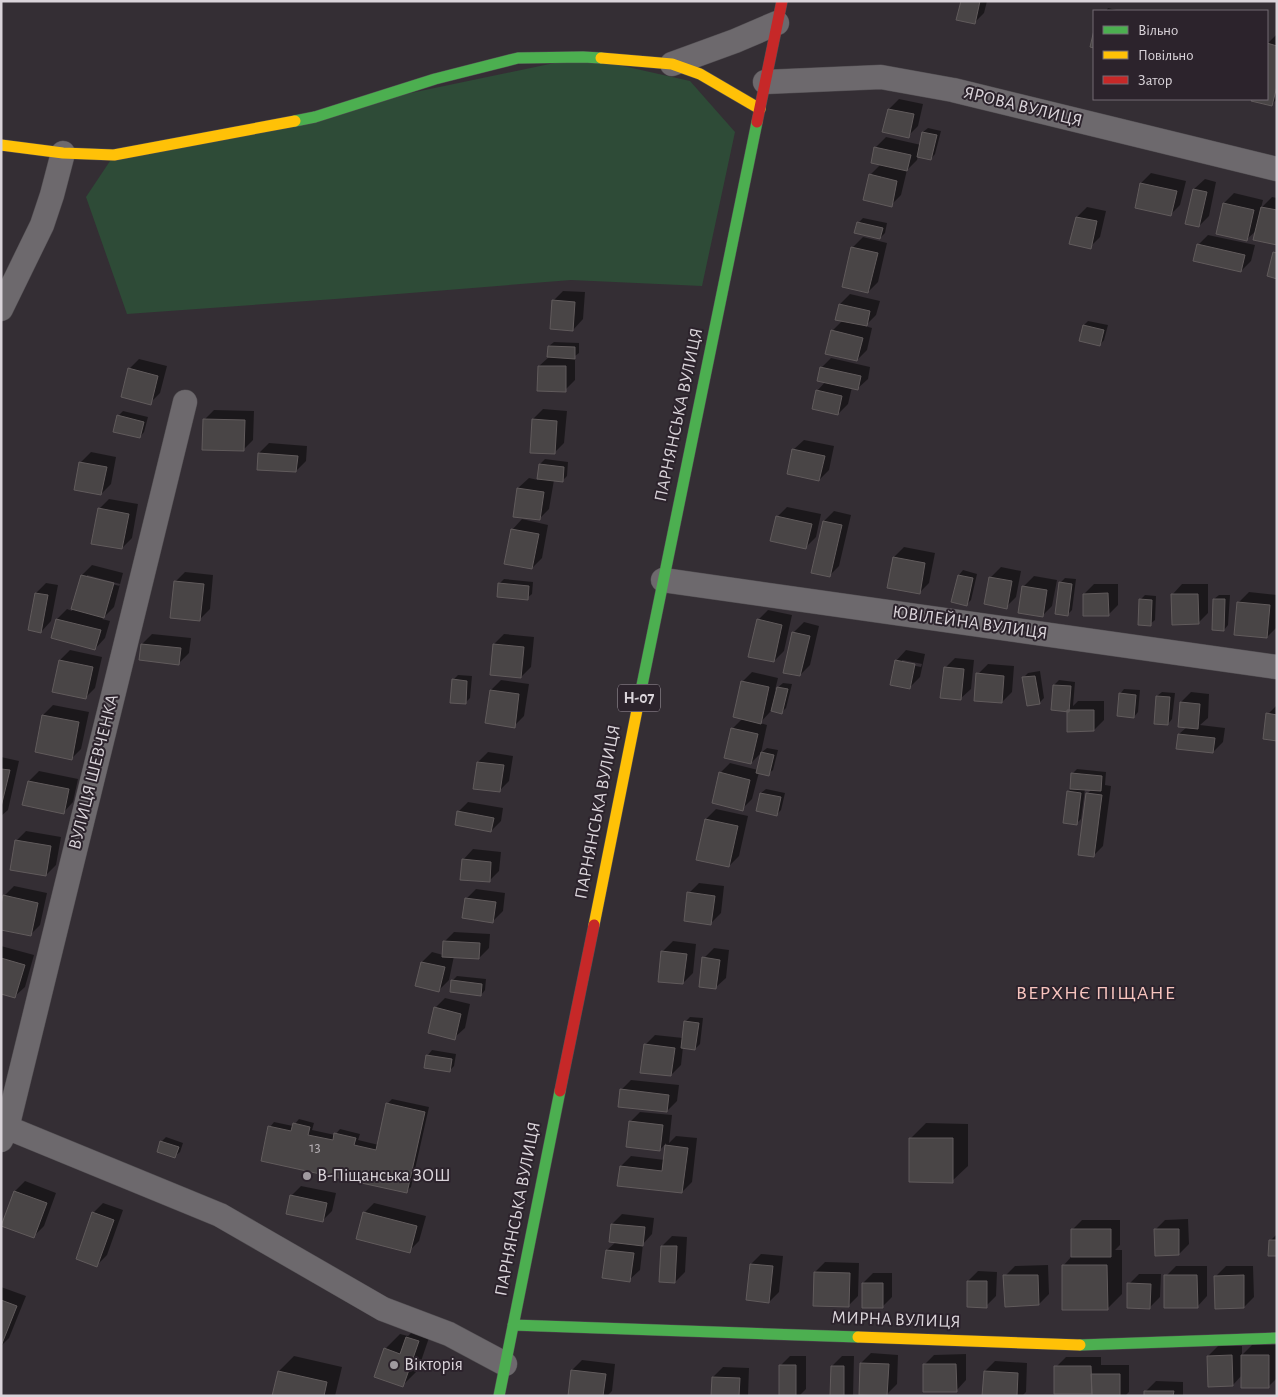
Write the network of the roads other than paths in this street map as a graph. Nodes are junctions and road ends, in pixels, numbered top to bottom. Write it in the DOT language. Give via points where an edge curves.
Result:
graph roads {
  1 [pos="779,12"];
  2 [pos="672,64"];
  3 [pos="765,82"];
  4 [pos="760,109"];
  5 [pos="1,144"];
  6 [pos="63,153"];
  7 [pos="1277,169"];
  8 [pos="1,309"];
  9 [pos="185,402"];
  10 [pos="663,580"];
  11 [pos="1277,667"];
  12 [pos="3,1131"];
  13 [pos="513,1325"];
  14 [pos="1277,1338"];
  15 [pos="505,1364"];
  16 [pos="499,1396"];
  1 -- 2 [label="street" via="735,42"];
  1 -- 3 [label="street, ПАРНЯНСЬКА ВУЛИЦЯ / Н-07"];
  2 -- 4 [label="street" via="700,74"];
  2 -- 6 [label="street" via="583,57 518,58 435,79 309,118 114,155"];
  3 -- 4 [label="street, ПАРНЯНСЬКА ВУЛИЦЯ / Н-07"];
  3 -- 7 [label="street, ЯРОВА ВУЛИЦЯ" via="881,77 962,92"];
  4 -- 10 [label="street, ПАРНЯНСЬКА ВУЛИЦЯ / Н-07"];
  5 -- 6 [label="street"];
  6 -- 8 [label="street" via="42,225"];
  9 -- 12 [label="street, ВУЛИЦЯ ШЕВЧЕНКА"];
  10 -- 11 [label="street, ЮВІЛЕЙНА ВУЛИЦЯ"];
  10 -- 13 [label="street, ПАРНЯНСЬКА ВУЛИЦЯ / Н-07"];
  12 -- 15 [label="street" via="220,1214 383,1309 449,1334"];
  13 -- 14 [label="street, МИРНА ВУЛИЦЯ" via="1091,1345"];
  13 -- 15 [label="street, ПАРНЯНСЬКА ВУЛИЦЯ / Н-07"];
  15 -- 16 [label="street, ПАРНЯНСЬКА ВУЛИЦЯ / Н-07"];
}
